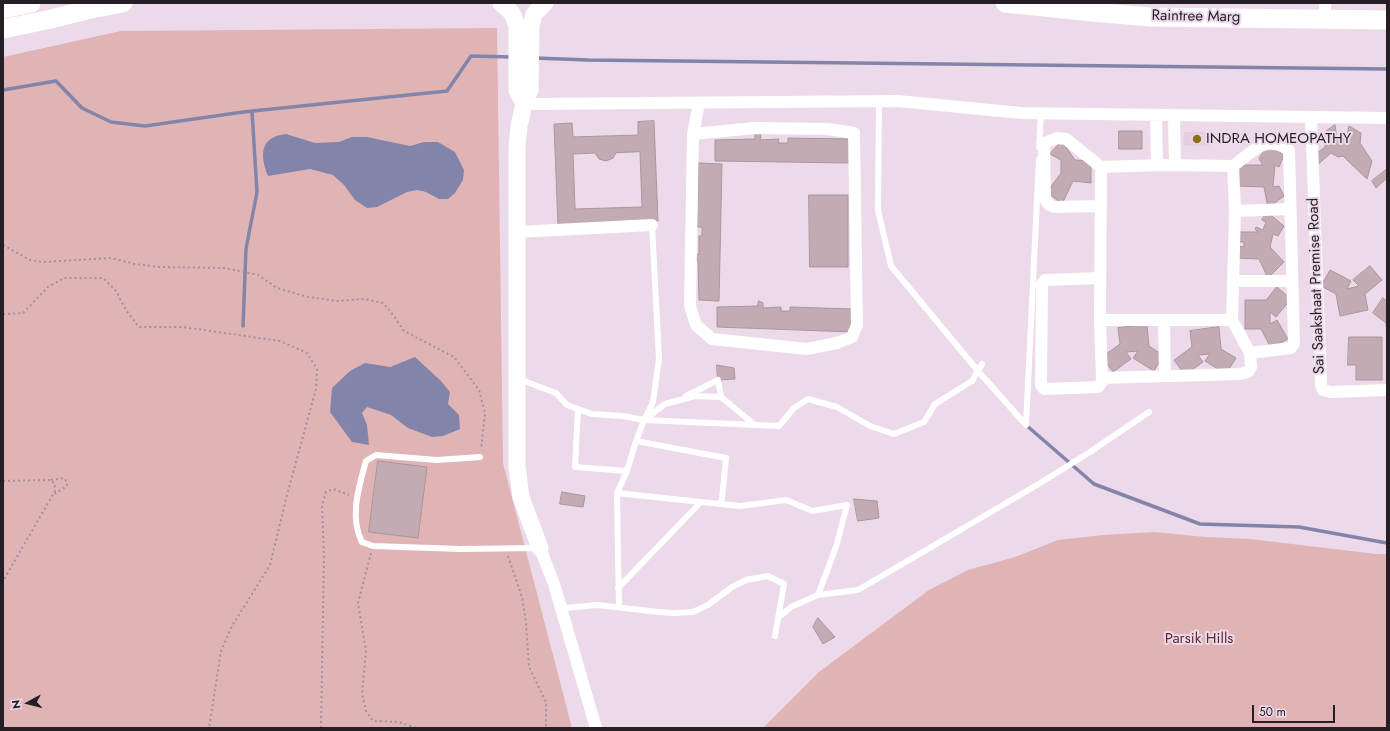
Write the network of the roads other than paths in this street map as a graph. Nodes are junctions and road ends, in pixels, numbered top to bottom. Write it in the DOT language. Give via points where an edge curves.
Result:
graph roads {
  1 [pos="31,3"];
  2 [pos="117,3"];
  3 [pos="501,3"];
  4 [pos="545,3"];
  5 [pos="1005,3"];
  6 [pos="87,6"];
  7 [pos="3,9"];
  8 [pos="1325,11"];
  9 [pos="1387,20"];
  10 [pos="3,30"];
  11 [pos="524,44"];
  12 [pos="874,102"];
  13 [pos="699,103"];
  14 [pos="524,104"];
  15 [pos="1041,113"];
  16 [pos="1156,115"];
  17 [pos="1174,115"];
  18 [pos="1311,117"];
  19 [pos="1387,118"];
  20 [pos="693,134"];
  21 [pos="1157,165"];
  22 [pos="1175,165"];
  23 [pos="1233,166"];
  24 [pos="1101,167"];
  25 [pos="1101,206"];
  26 [pos="1290,208"];
  27 [pos="1235,211"];
  28 [pos="652,226"];
  29 [pos="517,232"];
  30 [pos="1100,278"];
  31 [pos="1233,281"];
  32 [pos="1292,281"];
  33 [pos="1100,320"];
  34 [pos="1164,320"];
  35 [pos="1232,320"];
  36 [pos="1250,353"];
  37 [pos="982,364"];
  38 [pos="978,371"];
  39 [pos="1165,375"];
  40 [pos="517,378"];
  41 [pos="1102,378"];
  42 [pos="1387,390"];
  43 [pos="721,397"];
  44 [pos="674,402"];
  45 [pos="578,409"];
  46 [pos="1149,412"];
  47 [pos="644,420"];
  48 [pos="755,425"];
  49 [pos="636,441"];
  50 [pos="480,457"];
  51 [pos="627,471"];
  52 [pos="617,493"];
  53 [pos="701,502"];
  54 [pos="720,504"];
  55 [pos="540,548"];
  56 [pos="618,588"];
  57 [pos="818,595"];
  58 [pos="619,607"];
  59 [pos="778,618"];
  60 [pos="775,636"];
  61 [pos="596,728"];
  1 -- 7 [label="main road"];
  2 -- 6 [label="main road"];
  3 -- 11 [label="street" via="515,19"];
  4 -- 11 [label="street" via="532,20"];
  5 -- 8 [label="main road, Raintree Marg" via="1150,17"];
  6 -- 10 [label="main road" via="51,19"];
  8 -- 9 [label="main road, Raintree Marg"];
  11 -- 14 [label="street" via="524,68 530,90"];
  12 -- 13 [label="street"];
  12 -- 15 [label="street" via="898,101"];
  12 -- 38 [label="lane" via="878,210 891,266"];
  13 -- 14 [label="street"];
  13 -- 20 [label="street"];
  14 -- 29 [label="street" via="517,147"];
  15 -- 16 [label="street"];
  15 -- 38 [label="lane" via="1026,425"];
  16 -- 17 [label="street"];
  16 -- 21 [label="street"];
  17 -- 18 [label="street"];
  17 -- 22 [label="street"];
  18 -- 19 [label="street"];
  18 -- 42 [label="street, Sai Saakshaat Premise Road" via="1321,385 1323,390 1331,392"];
  20 -- 20 [label="street" via="690,306 696,325 712,339 807,349 852,337 857,325 854,133 828,129 755,128"];
  21 -- 22 [label="street"];
  21 -- 24 [label="street"];
  22 -- 23 [label="street"];
  23 -- 26 [label="street" via="1264,144 1280,144 1288,150"];
  23 -- 27 [label="street"];
  24 -- 25 [label="street"];
  24 -- 25 [label="street" via="1066,139 1056,138 1044,143 1046,199 1049,205"];
  25 -- 30 [label="street"];
  26 -- 27 [label="street"];
  26 -- 32 [label="street"];
  27 -- 31 [label="street"];
  28 -- 29 [label="street"];
  28 -- 47 [label="lane" via="659,359 653,402"];
  29 -- 40 [label="street"];
  30 -- 33 [label="street"];
  30 -- 41 [label="street" via="1045,280 1042,284 1041,385 1044,389 1098,387"];
  31 -- 32 [label="street"];
  31 -- 35 [label="street"];
  32 -- 36 [label="street" via="1294,344 1287,350"];
  33 -- 34 [label="street"];
  33 -- 41 [label="street"];
  34 -- 35 [label="street"];
  34 -- 39 [label="street"];
  35 -- 36 [label="street"];
  36 -- 39 [label="street" via="1252,367 1248,372"];
  37 -- 38 [label="lane"];
  38 -- 48 [label="lane" via="972,381 936,404 924,422 894,434 870,426 837,407 808,399 794,408 779,426"];
  39 -- 41 [label="street"];
  40 -- 45 [label="lane" via="556,393 566,405"];
  40 -- 55 [label="street" via="517,472 523,503"];
  43 -- 44 [label="lane" via="695,396"];
  43 -- 44 [label="lane" via="718,380"];
  43 -- 48 [label="lane"];
  44 -- 47 [label="lane" via="665,404"];
  45 -- 47 [label="lane" via="592,414"];
  45 -- 51 [label="lane" via="575,467"];
  46 -- 57 [label="lane" via="1064,468 858,590"];
  47 -- 48 [label="lane"];
  47 -- 49 [label="lane"];
  49 -- 51 [label="lane"];
  49 -- 54 [label="lane" via="726,458"];
  50 -- 55 [label="lane" via="437,460 376,455 366,461 356,498 357,533 362,542 373,546"];
  51 -- 52 [label="lane"];
  52 -- 53 [label="lane"];
  52 -- 56 [label="lane"];
  53 -- 54 [label="lane"];
  53 -- 56 [label="lane"];
  54 -- 57 [label="lane" via="740,506 786,500 812,511 847,505 836,547"];
  55 -- 58 [label="lane" via="546,548 565,608 598,605"];
  55 -- 61 [label="street" via="554,584"];
  56 -- 58 [label="lane"];
  57 -- 59 [label="lane" via="791,607"];
  58 -- 59 [label="lane" via="641,611 693,612 746,580 768,576 784,584"];
  59 -- 60 [label="lane"];
}
